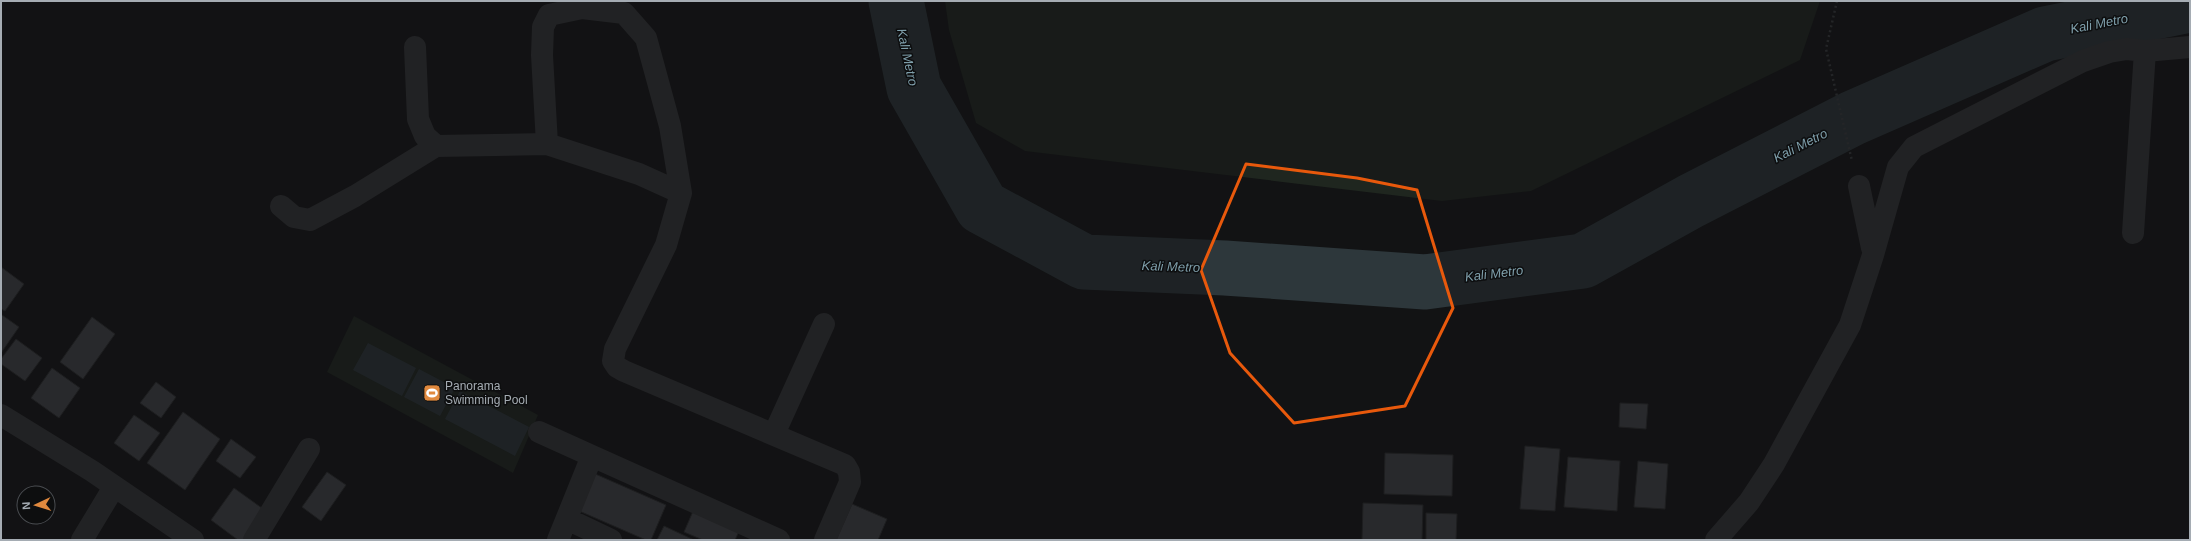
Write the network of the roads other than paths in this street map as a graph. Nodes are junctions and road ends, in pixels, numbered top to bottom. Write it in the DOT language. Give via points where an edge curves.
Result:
graph roads {
  1 [pos="415,47"];
  2 [pos="2190,47"];
  3 [pos="2145,51"];
  4 [pos="547,144"];
  5 [pos="436,146"];
  6 [pos="1859,186"];
  7 [pos="681,193"];
  8 [pos="281,206"];
  9 [pos="2134,233"];
  10 [pos="1873,255"];
  11 [pos="824,324"];
  12 [pos="1,415"];
  13 [pos="540,432"];
  14 [pos="774,434"];
  15 [pos="309,449"];
  16 [pos="592,456"];
  17 [pos="114,487"];
  18 [pos="567,519"];
  19 [pos="82,540"];
  20 [pos="193,540"];
  21 [pos="254,540"];
  22 [pos="558,540"];
  23 [pos="611,540"];
  24 [pos="779,540"];
  25 [pos="825,540"];
  26 [pos="1716,540"];
  1 -- 5 [label="street" via="418,119 425,136"];
  2 -- 3 [label="street"];
  3 -- 9 [label="street"];
  3 -- 10 [label="street" via="2127,49 2083,61 1914,147 1898,167"];
  4 -- 5 [label="street"];
  4 -- 7 [label="street" via="639,174"];
  4 -- 7 [label="street" via="542,55 543,27 549,15 582,8 624,13 646,38 670,126"];
  5 -- 8 [label="street" via="355,196 310,220 294,217"];
  6 -- 10 [label="street"];
  7 -- 14 [label="street" via="666,245 615,349 613,360 617,367 624,371"];
  10 -- 26 [label="street" via="1850,325 1826,371 1774,464 1749,502"];
  11 -- 14 [label="street"];
  12 -- 17 [label="street"];
  13 -- 16 [label="street"];
  14 -- 25 [label="street" via="845,465 849,472 850,482"];
  15 -- 21 [label="street"];
  16 -- 18 [label="street"];
  16 -- 24 [label="street"];
  17 -- 19 [label="street"];
  17 -- 20 [label="street"];
  18 -- 22 [label="street"];
  18 -- 23 [label="street"];
}
